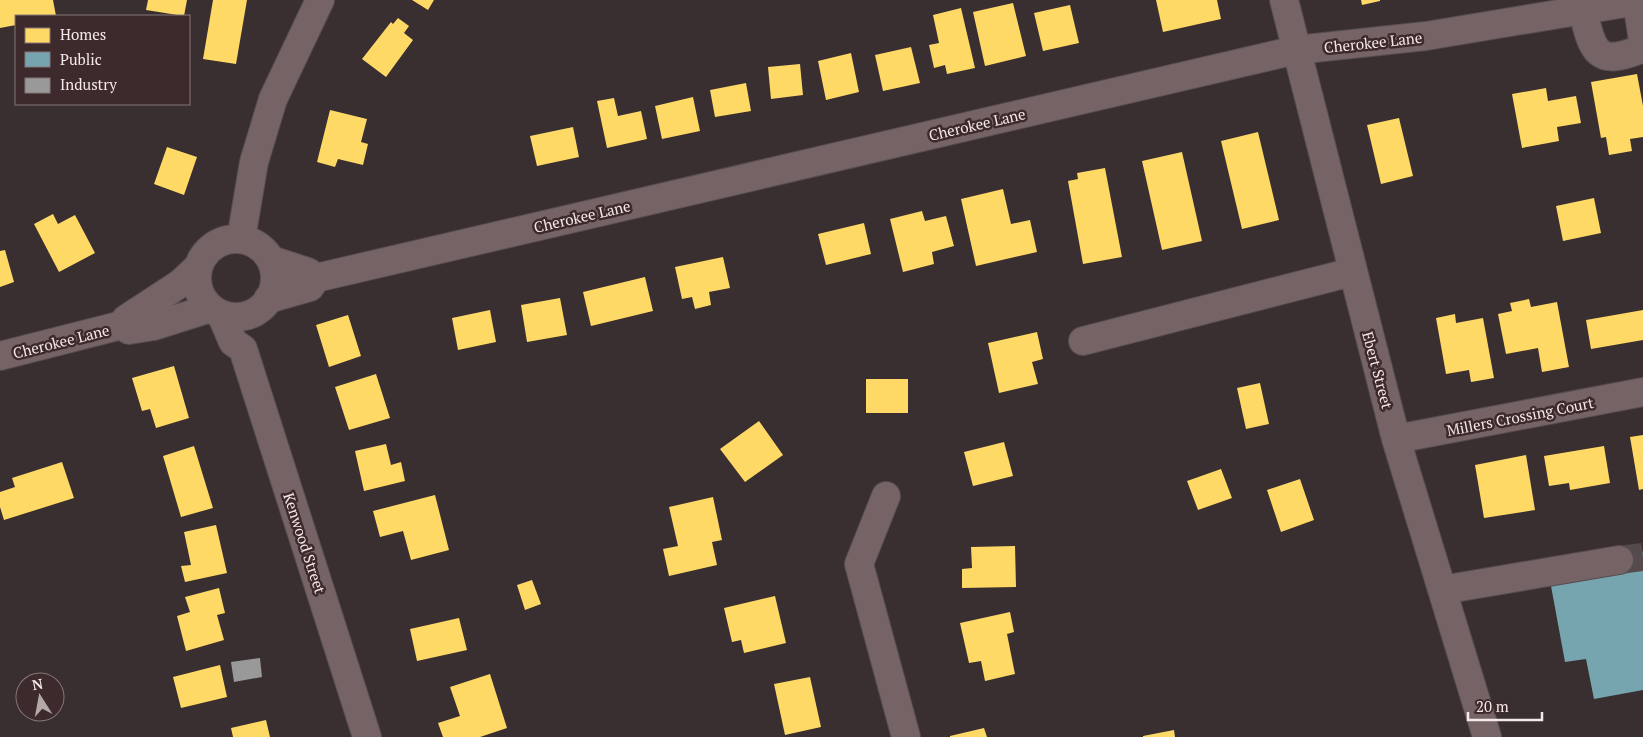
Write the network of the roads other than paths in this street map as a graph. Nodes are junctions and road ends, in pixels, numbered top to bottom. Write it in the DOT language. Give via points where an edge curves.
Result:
graph roads {
  1 [pos="320,0"];
  2 [pos="1284,0"];
  3 [pos="1640,1"];
  4 [pos="1583,10"];
  5 [pos="1643,41"];
  6 [pos="1643,48"];
  7 [pos="1296,50"];
  8 [pos="241,239"];
  9 [pos="271,260"];
  10 [pos="198,266"];
  11 [pos="1352,272"];
  12 [pos="316,278"];
  13 [pos="261,306"];
  14 [pos="216,311"];
  15 [pos="122,325"];
  16 [pos="1082,341"];
  17 [pos="243,349"];
  18 [pos="0,356"];
  19 [pos="1643,392"];
  20 [pos="1396,439"];
  21 [pos="886,496"];
  22 [pos="1618,560"];
  23 [pos="1442,590"];
  24 [pos="367,737"];
  25 [pos="906,737"];
  26 [pos="1487,737"];
  1 -- 8 [label="street" via="273,99 254,162"];
  2 -- 7 [label="street, Ebert Street"];
  3 -- 4 [label="street, Cherokee Lane"];
  3 -- 5 [label="street"];
  4 -- 6 [label="street" via="1588,34 1599,54 1609,57"];
  4 -- 7 [label="street, Cherokee Lane" via="1426,36"];
  7 -- 11 [label="street, Ebert Street"];
  7 -- 12 [label="street, Cherokee Lane"];
  8 -- 9 [label="street" via="263,250"];
  8 -- 10 [label="street" via="215,245"];
  9 -- 12 [label="street" via="308,272"];
  9 -- 13 [label="street" via="275,284"];
  10 -- 14 [label="street" via="199,292"];
  10 -- 15 [label="street, Cherokee Lane" via="181,283 126,319"];
  11 -- 16 [label="street"];
  11 -- 20 [label="street, Ebert Street"];
  12 -- 13 [label="street, Cherokee Lane" via="310,287"];
  13 -- 14 [label="street" via="241,316 228,316"];
  13 -- 17 [label="street"];
  14 -- 15 [label="street, Cherokee Lane" via="129,330"];
  14 -- 17 [label="street, Kenwood Street" via="233,342"];
  15 -- 18 [label="street, Cherokee Lane"];
  17 -- 24 [label="street, Kenwood Street"];
  19 -- 20 [label="street, Millers Crossing Court"];
  20 -- 23 [label="street, Ebert Street"];
  21 -- 25 [label="street" via="859,564"];
  22 -- 23 [label="street"];
  23 -- 26 [label="street, Ebert Street"];
}
